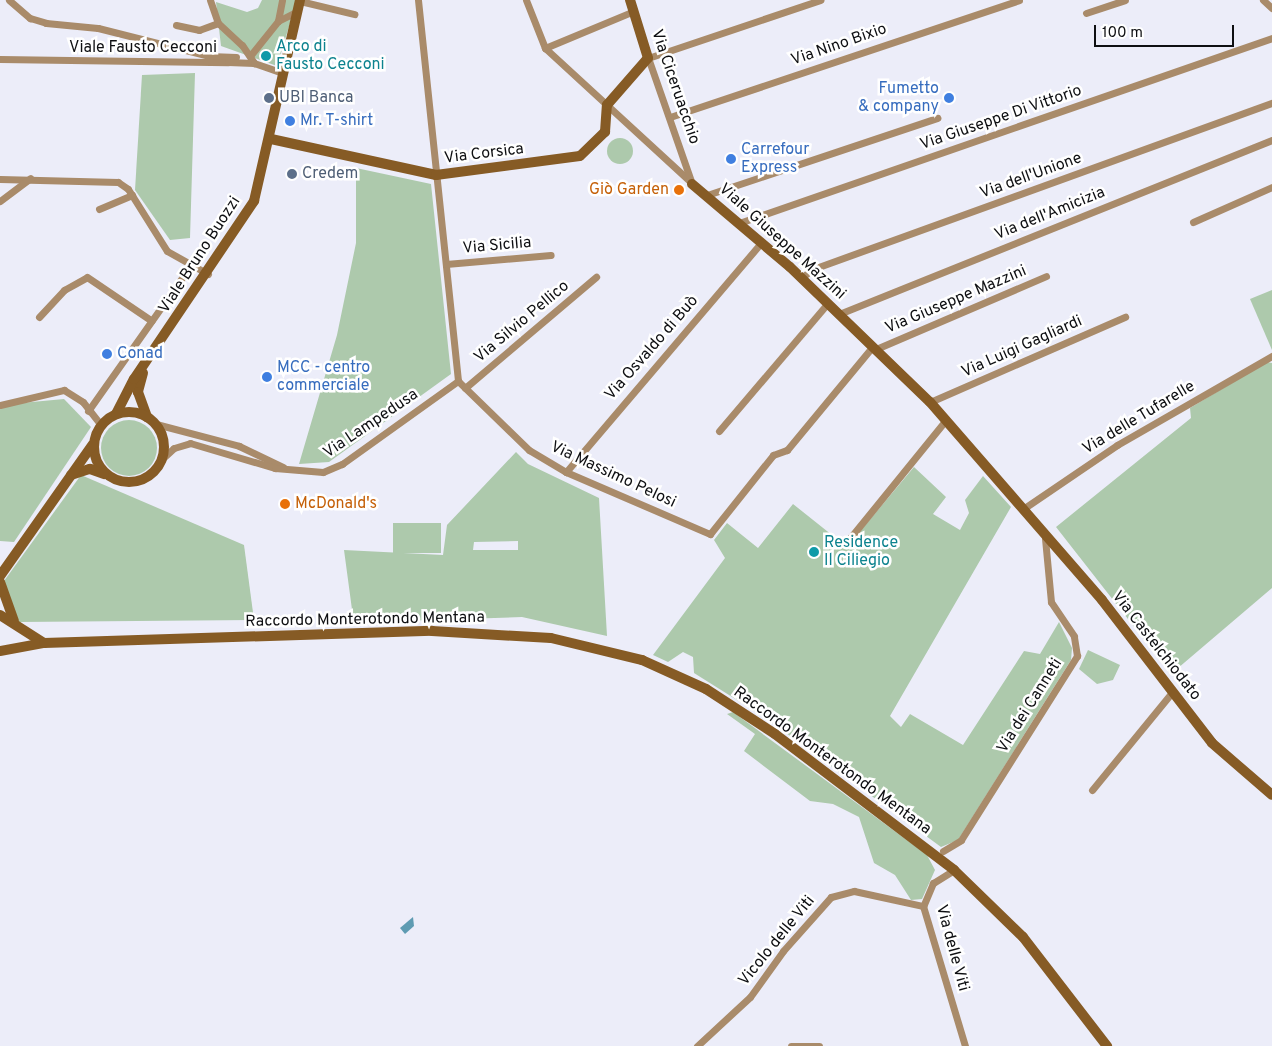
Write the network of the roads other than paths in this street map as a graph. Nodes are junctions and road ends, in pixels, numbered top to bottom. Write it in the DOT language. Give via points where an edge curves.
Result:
graph roads {
  1 [pos="9,0"];
  2 [pos="210,0"];
  3 [pos="282,0"];
  4 [pos="418,0"];
  5 [pos="526,0"];
  6 [pos="630,0"];
  7 [pos="820,0"];
  8 [pos="1019,0"];
  9 [pos="1125,0"];
  10 [pos="1263,0"];
  11 [pos="299,4"];
  12 [pos="1272,8"];
  13 [pos="634,11"];
  14 [pos="1086,13"];
  15 [pos="354,14"];
  16 [pos="278,21"];
  17 [pos="218,23"];
  18 [pos="176,25"];
  19 [pos="1272,38"];
  20 [pos="242,45"];
  21 [pos="545,48"];
  22 [pos="250,56"];
  23 [pos="648,58"];
  24 [pos="0,59"];
  25 [pos="236,60"];
  26 [pos="254,63"];
  27 [pos="284,73"];
  28 [pos="1272,103"];
  29 [pos="607,105"];
  30 [pos="670,117"];
  31 [pos="937,118"];
  32 [pos="271,139"];
  33 [pos="1272,140"];
  34 [pos="436,175"];
  35 [pos="30,178"];
  36 [pos="0,179"];
  37 [pos="692,184"];
  38 [pos="1272,187"];
  39 [pos="132,195"];
  40 [pos="707,195"];
  41 [pos="0,201"];
  42 [pos="99,209"];
  43 [pos="1193,222"];
  44 [pos="739,223"];
  45 [pos="761,243"];
  46 [pos="551,255"];
  47 [pos="446,264"];
  48 [pos="191,265"];
  49 [pos="208,274"];
  50 [pos="1046,276"];
  51 [pos="596,277"];
  52 [pos="801,278"];
  53 [pos="828,303"];
  54 [pos="839,314"];
  55 [pos="39,317"];
  56 [pos="1125,317"];
  57 [pos="152,321"];
  58 [pos="156,347"];
  59 [pos="874,348"];
  60 [pos="1272,356"];
  61 [pos="458,381"];
  62 [pos="465,388"];
  63 [pos="930,402"];
  64 [pos="1,404"];
  65 [pos="88,411"];
  66 [pos="116,414"];
  67 [pos="147,417"];
  68 [pos="946,420"];
  69 [pos="156,424"];
  70 [pos="101,425"];
  71 [pos="719,431"];
  72 [pos="93,444"];
  73 [pos="162,459"];
  74 [pos="292,471"];
  75 [pos="566,472"];
  76 [pos="107,476"];
  77 [pos="68,477"];
  78 [pos="1023,509"];
  79 [pos="1042,530"];
  80 [pos="850,538"];
  81 [pos="1,572"];
  82 [pos="0,582"];
  83 [pos="0,615"];
  84 [pos="15,622"];
  85 [pos="44,643"];
  86 [pos="3,649"];
  87 [pos="1173,691"];
  88 [pos="1092,790"];
  89 [pos="1272,795"];
  90 [pos="943,851"];
  91 [pos="954,870"];
  92 [pos="923,906"];
  93 [pos="697,1046"];
  94 [pos="791,1046"];
  95 [pos="819,1046"];
  96 [pos="966,1046"];
  97 [pos="1107,1046"];
  1 -- 25 [label="street" via="30,18 46,23 98,28"];
  2 -- 17 [label="street"];
  3 -- 16 [label="street"];
  4 -- 34 [label="street"];
  5 -- 21 [label="street, Viale Giuseppe Mazzini"];
  6 -- 13 [label="main road, Via Ciceruacchio"];
  7 -- 23 [label="street"];
  8 -- 30 [label="street, Via Nino Bixio"];
  9 -- 14 [label="street"];
  10 -- 12 [label="street"];
  11 -- 15 [label="street"];
  11 -- 16 [label="street"];
  11 -- 27 [label="main road, Viale Bruno Buozzi"];
  13 -- 21 [label="street"];
  13 -- 23 [label="main road, Via Ciceruacchio"];
  16 -- 22 [label="street"];
  17 -- 18 [label="street" via="199,30"];
  17 -- 20 [label="street"];
  19 -- 44 [label="street, Via Giuseppe Di Vittorio"];
  20 -- 22 [label="street"];
  20 -- 25 [label="street"];
  21 -- 29 [label="street, Viale Giuseppe Mazzini"];
  22 -- 26 [label="street"];
  23 -- 29 [label="main road"];
  23 -- 30 [label="street, Via Ciceruacchio"];
  24 -- 25 [label="street, Viale Fausto Cecconi"];
  25 -- 26 [label="street, Viale Fausto Cecconi"];
  26 -- 27 [label="street, Viale Fausto Cecconi"];
  27 -- 32 [label="main road, Viale Bruno Buozzi"];
  28 -- 52 [label="street, Via dell'Unione" via="813,269"];
  29 -- 34 [label="main road, Via Corsica" via="604,132 580,156"];
  29 -- 37 [label="street, Viale Giuseppe Mazzini"];
  30 -- 37 [label="street, Via Ciceruacchio"];
  31 -- 40 [label="street"];
  32 -- 34 [label="main road, Via Corsica"];
  32 -- 49 [label="main road, Viale Bruno Buozzi" via="254,201"];
  33 -- 54 [label="street, Via dell'Amicizia"];
  34 -- 47 [label="street"];
  35 -- 36 [label="street"];
  35 -- 39 [label="street" via="110,180 123,184"];
  35 -- 41 [label="street"];
  37 -- 40 [label="main road, Viale Giuseppe Mazzini"];
  38 -- 43 [label="street"];
  39 -- 42 [label="street"];
  39 -- 48 [label="street" via="162,244"];
  40 -- 44 [label="main road, Viale Giuseppe Mazzini"];
  44 -- 45 [label="main road, Viale Giuseppe Mazzini"];
  45 -- 52 [label="main road, Viale Giuseppe Mazzini"];
  45 -- 75 [label="street, Via Osvaldo di Buò"];
  46 -- 47 [label="street, Via Sicilia"];
  47 -- 61 [label="street"];
  48 -- 49 [label="street"];
  48 -- 57 [label="street"];
  49 -- 58 [label="main road, Viale Bruno Buozzi"];
  50 -- 59 [label="street, Via Giuseppe Mazzini"];
  51 -- 62 [label="street, Via Silvio Pellico"];
  52 -- 53 [label="main road, Viale Giuseppe Mazzini"];
  53 -- 54 [label="main road, Viale Giuseppe Mazzini"];
  53 -- 71 [label="street"];
  54 -- 59 [label="main road, Viale Giuseppe Mazzini"];
  55 -- 57 [label="street" via="64,290 87,277"];
  56 -- 63 [label="street, Via Luigi Gagliardi"];
  57 -- 65 [label="street"];
  58 -- 66 [label="main road, Viale Bruno Buozzi"];
  58 -- 67 [label="main road, Viale Bruno Buozzi" via="138,387"];
  59 -- 63 [label="main road, Viale Giuseppe Mazzini"];
  59 -- 75 [label="street, Via Massimo Pelosi" via="787,450 773,455 710,534"];
  60 -- 78 [label="street, Via delle Tufarelle" via="1117,444"];
  61 -- 62 [label="street, Via Massimo Pelosi"];
  61 -- 74 [label="street, Via Lampedusa" via="342,464 312,474"];
  62 -- 75 [label="street, Via Massimo Pelosi" via="514,438"];
  63 -- 68 [label="main road, Viale Giuseppe Mazzini"];
  64 -- 65 [label="street" via="64,390 83,402"];
  65 -- 70 [label="street"];
  66 -- 67 [label="main road"];
  66 -- 70 [label="main road"];
  67 -- 69 [label="main road"];
  68 -- 78 [label="main road, Viale Giuseppe Mazzini"];
  68 -- 80 [label="street"];
  69 -- 73 [label="main road" via="162,435"];
  69 -- 74 [label="street, Via Lampedusa" via="239,446"];
  70 -- 72 [label="main road"];
  72 -- 76 [label="main road" via="96,462"];
  72 -- 77 [label="main road"];
  73 -- 74 [label="street, Via Lampedusa" via="174,448 190,442"];
  73 -- 76 [label="main road" via="152,475 134,483"];
  76 -- 77 [label="main road" via="90,469"];
  77 -- 81 [label="main road"];
  78 -- 79 [label="main road, Via Castelchiodato"];
  79 -- 87 [label="main road, Via Castelchiodato"];
  79 -- 90 [label="street, Via dei Canneti" via="1050,563 1051,602 1075,640 1077,656 961,840"];
  82 -- 84 [label="main road" via="4,603"];
  83 -- 84 [label="main road"];
  84 -- 85 [label="main road"];
  85 -- 86 [label="main road, Raccordo Monterotondo Mentana"];
  85 -- 91 [label="main road, Raccordo Monterotondo Mentana" via="432,631 529,636 606,648 673,672 729,704"];
  87 -- 88 [label="street"];
  87 -- 89 [label="main road, Via Castelchiodato" via="1217,750"];
  91 -- 92 [label="street, Via delle Viti" via="933,883"];
  91 -- 97 [label="main road, Raccordo Monterotondo Mentana" via="1022,937"];
  92 -- 93 [label="street, Vicolo delle Viti" via="854,891 831,898 783,950 750,997"];
  92 -- 96 [label="street, Via delle Viti"];
  94 -- 95 [label="street"];
}
